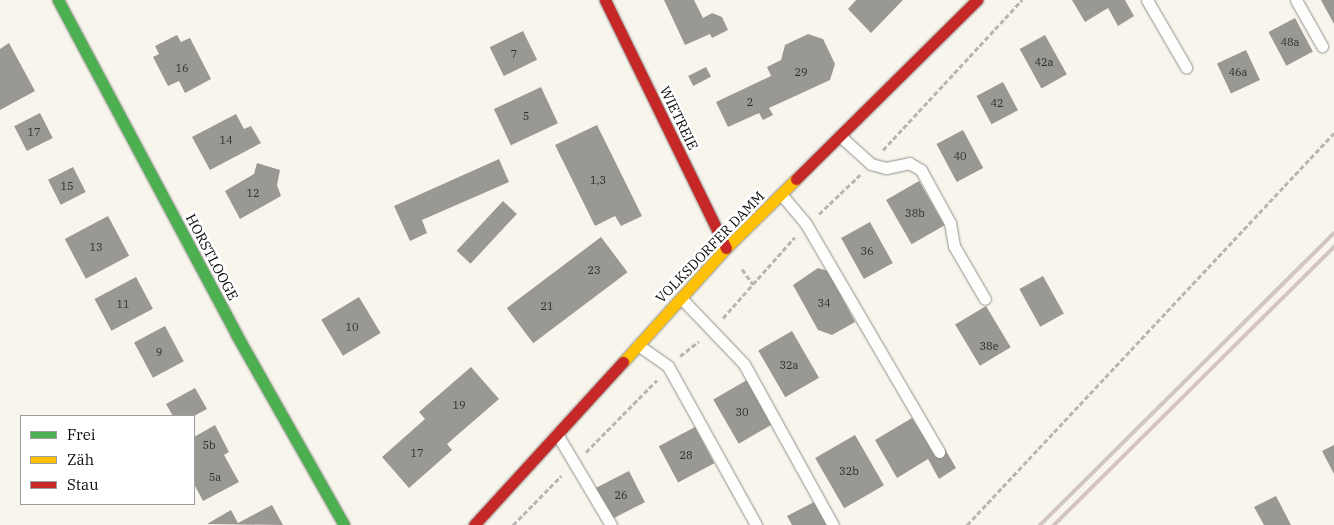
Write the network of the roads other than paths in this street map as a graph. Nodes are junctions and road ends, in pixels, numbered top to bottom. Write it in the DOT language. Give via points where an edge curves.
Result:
graph roads {
  1 [pos="58,0"];
  2 [pos="605,0"];
  3 [pos="977,0"];
  4 [pos="1147,0"];
  5 [pos="1296,0"];
  6 [pos="1322,46"];
  7 [pos="1186,67"];
  8 [pos="840,136"];
  9 [pos="781,194"];
  10 [pos="726,248"];
  11 [pos="681,298"];
  12 [pos="985,299"];
  13 [pos="638,345"];
  14 [pos="557,434"];
  15 [pos="939,452"];
  16 [pos="344,525"];
  17 [pos="474,525"];
  18 [pos="611,525"];
  19 [pos="756,525"];
  20 [pos="833,525"];
  1 -- 16 [label="street, HORSTLOOGE" via="236,334"];
  2 -- 10 [label="street, WIETREIE"];
  3 -- 8 [label="street, VOLKSDORFER DAMM"];
  4 -- 7 [label="lane"];
  5 -- 6 [label="lane"];
  8 -- 9 [label="street, VOLKSDORFER DAMM"];
  8 -- 12 [label="lane" via="871,164 886,168 910,163 921,170 950,223 954,246"];
  9 -- 10 [label="street, VOLKSDORFER DAMM"];
  9 -- 15 [label="lane" via="806,224"];
  10 -- 11 [label="street, VOLKSDORFER DAMM"];
  11 -- 13 [label="street, VOLKSDORFER DAMM"];
  11 -- 20 [label="lane" via="744,364"];
  13 -- 14 [label="street, VOLKSDORFER DAMM"];
  13 -- 19 [label="lane" via="668,366"];
  14 -- 17 [label="street, VOLKSDORFER DAMM"];
  14 -- 18 [label="lane"];
}
